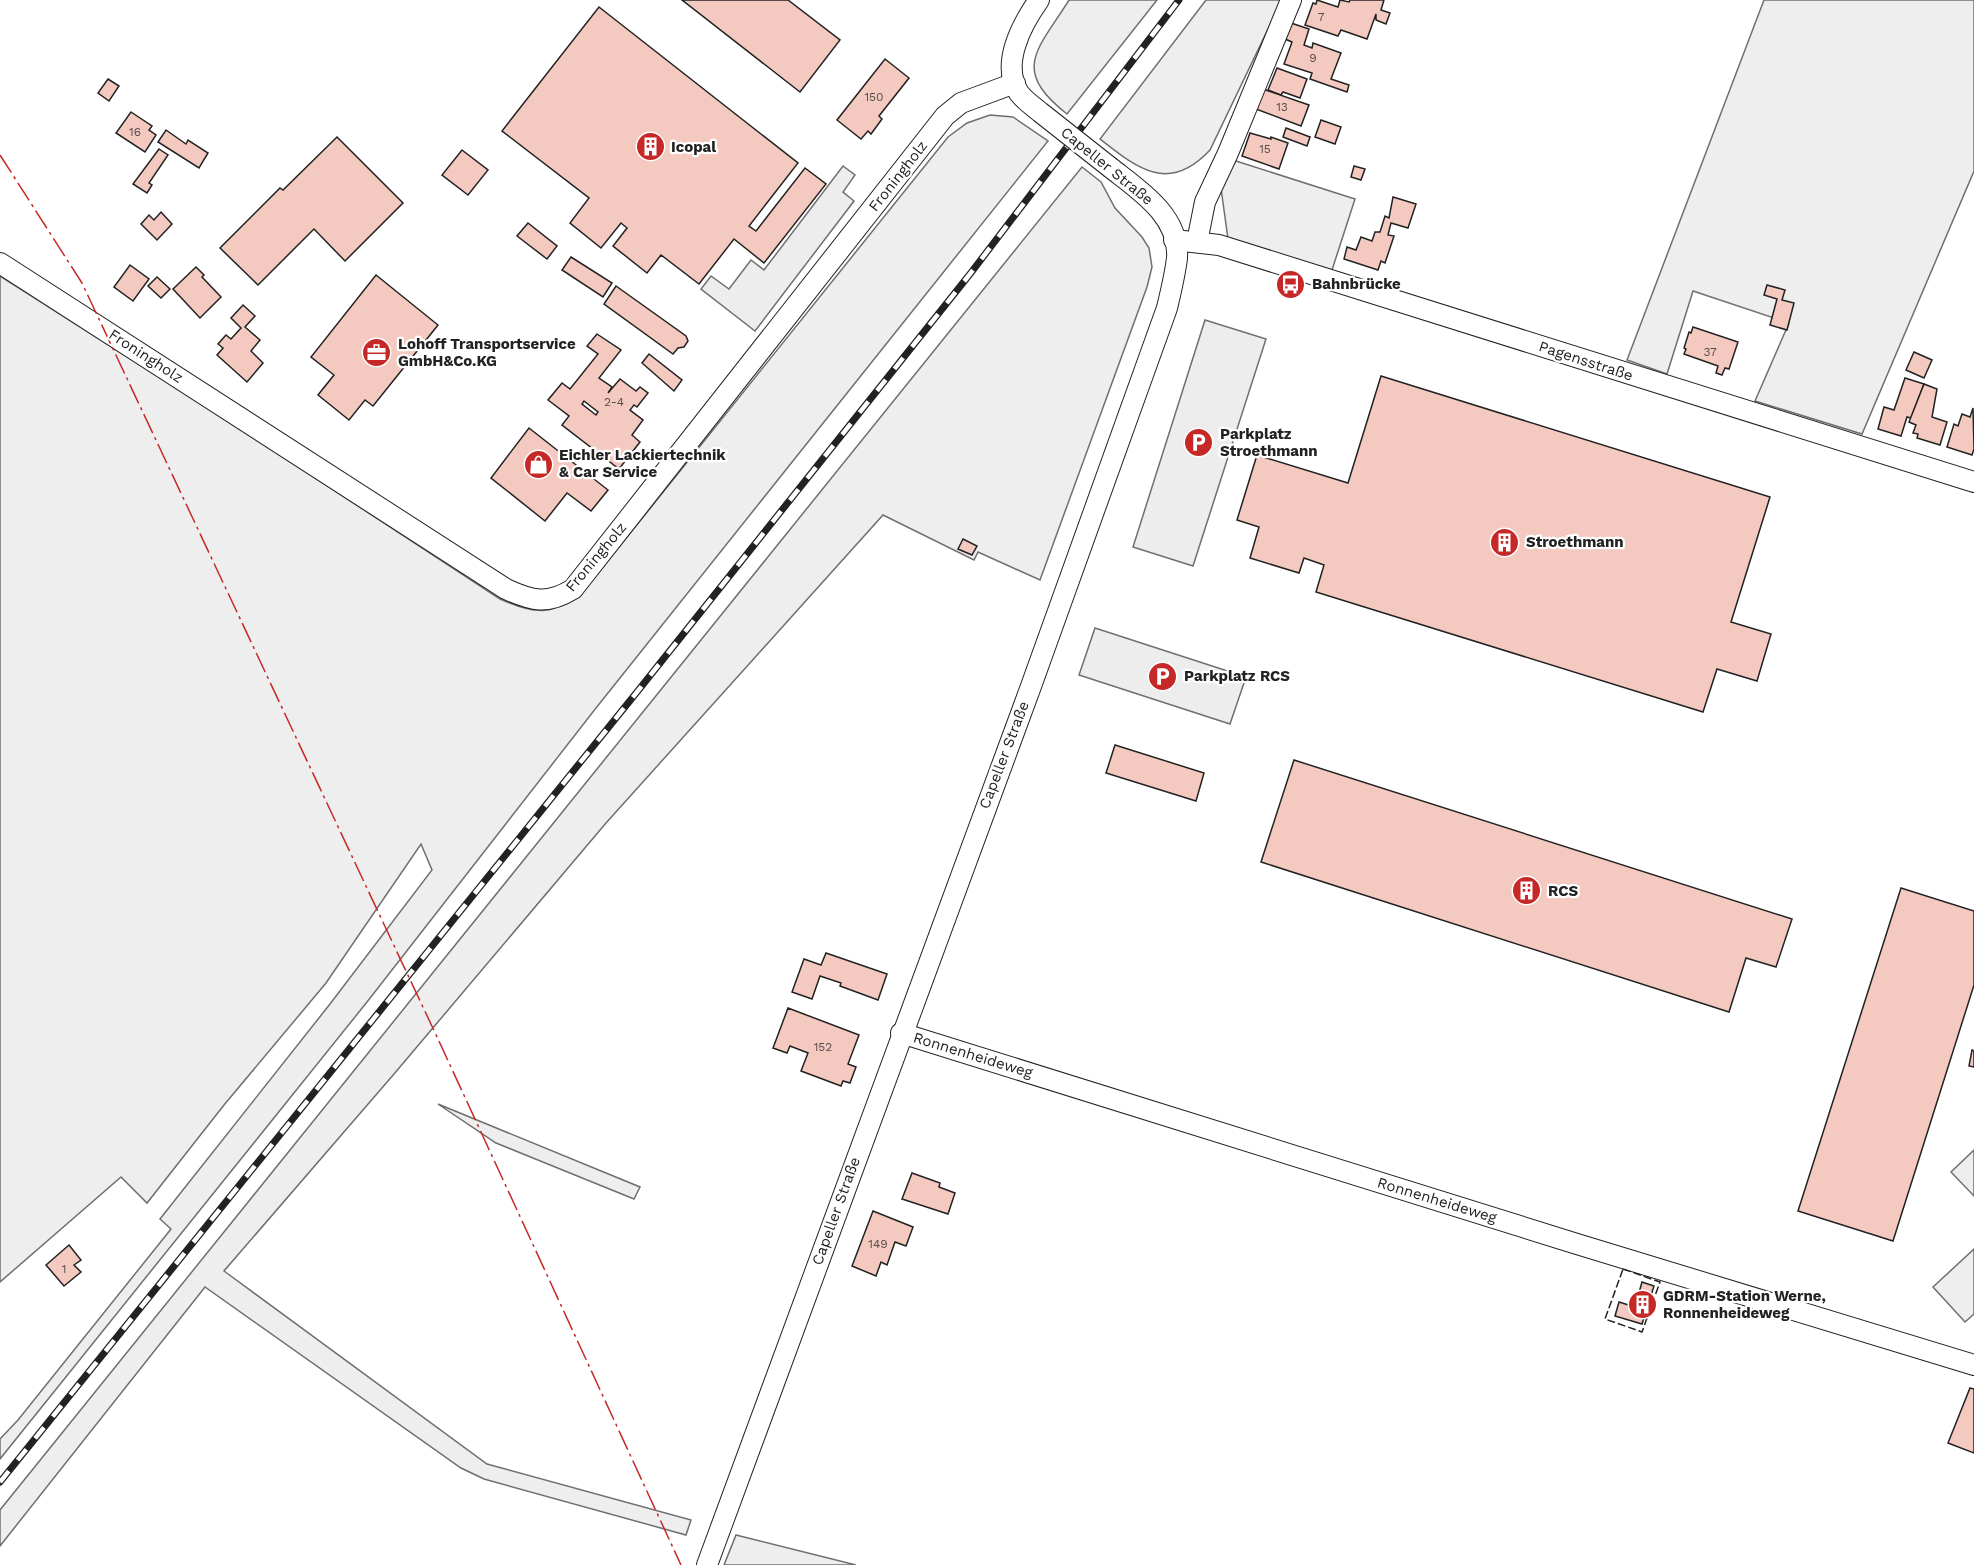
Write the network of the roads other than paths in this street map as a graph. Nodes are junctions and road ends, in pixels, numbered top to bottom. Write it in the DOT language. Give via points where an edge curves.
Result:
graph roads {
  1 [pos="1039,0"];
  2 [pos="1291,0"];
  3 [pos="1015,83"];
  4 [pos="1174,240"];
  5 [pos="1197,242"];
  6 [pos="0,263"];
  7 [pos="1974,482"];
  8 [pos="901,1033"];
  9 [pos="1974,1365"];
  10 [pos="706,1565"];
  1 -- 3 [label="street" via="1014,48"];
  2 -- 5 [label="street" via="1205,202"];
  3 -- 4 [label="street, Capeller Straße, bridge" via="1040,112 1151,199"];
  3 -- 6 [label="street, Froningholz" via="961,103 945,116 573,590 544,601 506,589"];
  4 -- 5 [label="street, Pagensstraße"];
  4 -- 8 [label="street, Capeller Straße" via="1177,256 1173,282 1146,367"];
  5 -- 7 [label="street, Pagensstraße" via="1219,245"];
  8 -- 9 [label="street, Ronnenheideweg"];
  8 -- 10 [label="street, Capeller Straße"];
}
